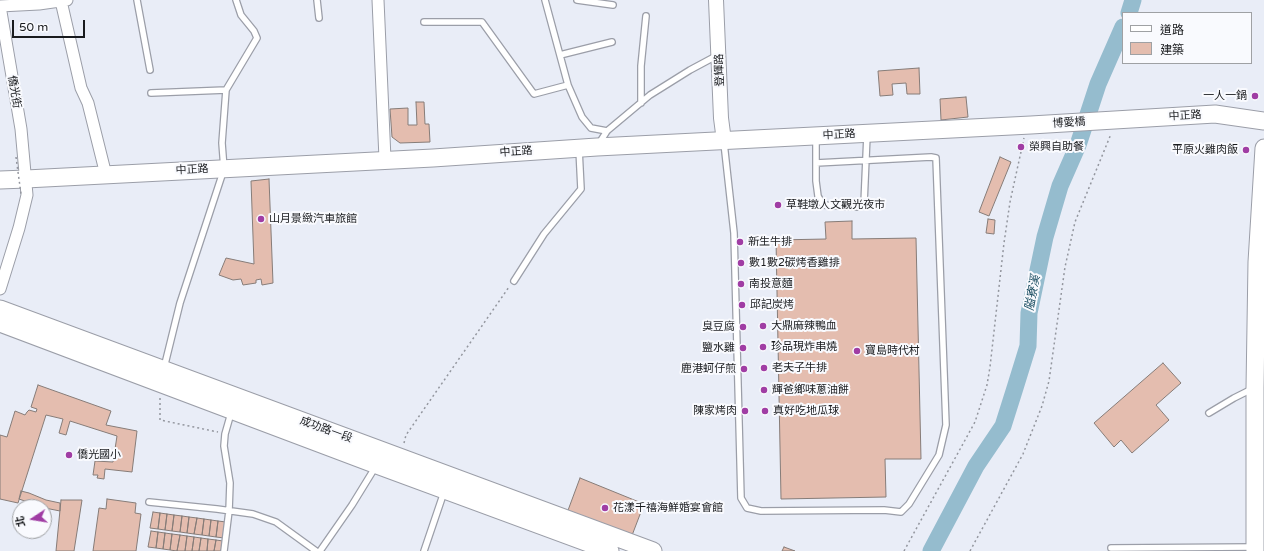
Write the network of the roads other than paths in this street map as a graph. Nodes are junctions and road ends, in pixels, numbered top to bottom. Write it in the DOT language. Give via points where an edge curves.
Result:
graph roads {
  1 [pos="137,0"];
  2 [pos="236,0"];
  3 [pos="317,0"];
  4 [pos="378,0"];
  5 [pos="545,0"];
  6 [pos="577,0"];
  7 [pos="716,0"];
  8 [pos="65,1"];
  9 [pos="613,5"];
  10 [pos="0,6"];
  11 [pos="646,16"];
  12 [pos="319,18"];
  13 [pos="424,22"];
  14 [pos="612,42"];
  15 [pos="3,47"];
  16 [pos="560,55"];
  17 [pos="719,55"];
  18 [pos="150,70"];
  19 [pos="568,85"];
  20 [pos="226,90"];
  21 [pos="151,93"];
  22 [pos="641,103"];
  23 [pos="1112,120"];
  24 [pos="1264,121"];
  25 [pos="1029,126"];
  26 [pos="607,131"];
  27 [pos="868,133"];
  28 [pos="816,136"];
  29 [pos="724,141"];
  30 [pos="597,147"];
  31 [pos="579,148"];
  32 [pos="1264,148"];
  33 [pos="866,159"];
  34 [pos="385,160"];
  35 [pos="816,163"];
  36 [pos="224,169"];
  37 [pos="106,175"];
  38 [pos="0,180"];
  39 [pos="24,187"];
  40 [pos="514,281"];
  41 [pos="0,289"];
  42 [pos="0,309"];
  43 [pos="0,323"];
  44 [pos="162,376"];
  45 [pos="1259,387"];
  46 [pos="232,410"];
  47 [pos="1209,413"];
  48 [pos="388,456"];
  49 [pos="445,490"];
  50 [pos="149,502"];
  51 [pos="229,511"];
  52 [pos="1111,548"];
  53 [pos="1255,549"];
  54 [pos="224,551"];
  55 [pos="316,551"];
  56 [pos="320,551"];
  57 [pos="424,551"];
  58 [pos="610,551"];
  59 [pos="653,551"];
  1 -- 18 [label="lane"];
  2 -- 20 [label="lane" via="241,15 257,38"];
  3 -- 12 [label="lane"];
  4 -- 34 [label="street"];
  5 -- 16 [label="lane"];
  6 -- 9 [label="lane"];
  7 -- 17 [label="street, 登輝路"];
  8 -- 10 [label="street"];
  8 -- 37 [label="street" via="80,88 88,103"];
  10 -- 15 [label="street, 僑光街"];
  11 -- 22 [label="lane" via="641,66"];
  13 -- 19 [label="lane" via="482,22 534,94"];
  14 -- 16 [label="lane"];
  15 -- 39 [label="street, 僑光街" via="21,129"];
  16 -- 19 [label="lane"];
  17 -- 22 [label="lane" via="690,70"];
  17 -- 29 [label="street, 登輝路"];
  19 -- 26 [label="lane" via="582,117 591,128"];
  20 -- 21 [label="lane"];
  20 -- 36 [label="lane" via="222,143"];
  22 -- 26 [label="lane"];
  23 -- 24 [label="main road, 中正路" via="1215,114"];
  23 -- 25 [label="main road, 博愛橋"];
  25 -- 27 [label="main road, 中正路"];
  26 -- 30 [label="lane"];
  27 -- 28 [label="main road, 中正路"];
  27 -- 33 [label="lane"];
  28 -- 29 [label="main road, 中正路"];
  28 -- 35 [label="lane"];
  29 -- 30 [label="main road, 中正路"];
  29 -- 33 [label="lane" via="734,233 741,498 747,508 761,511 901,512 909,504 939,455 946,425 936,158"];
  30 -- 31 [label="main road, 中正路"];
  31 -- 34 [label="main road, 中正路"];
  31 -- 40 [label="lane" via="581,189 544,234"];
  32 -- 45 [label="main road" via="1257,262"];
  33 -- 35 [label="lane"];
  33 -- 35 [label="lane" via="864,204 858,207 824,205 818,196"];
  34 -- 36 [label="main road, 中正路"];
  36 -- 37 [label="main road, 中正路"];
  36 -- 44 [label="lane" via="180,303"];
  37 -- 39 [label="main road, 中正路"];
  38 -- 39 [label="main road, 中正路"];
  39 -- 41 [label="street, 僑光街" via="27,195"];
  42 -- 44 [label="main road, 成功路一段"];
  43 -- 44 [label="main road, 成功路一段"];
  44 -- 46 [label="main road, 成功路一段"];
  44 -- 48 [label="main road, 成功路一段"];
  45 -- 47 [label="lane"];
  45 -- 53 [label="main road"];
  46 -- 48 [label="main road, 成功路一段"];
  46 -- 51 [label="lane" via="224,446 230,483"];
  48 -- 49 [label="main road, 成功路一段"];
  48 -- 56 [label="lane"];
  48 -- 59 [label="main road, 成功路一段"];
  49 -- 57 [label="lane"];
  49 -- 58 [label="main road, 成功路一段"];
  50 -- 51 [label="lane"];
  51 -- 54 [label="lane"];
  51 -- 55 [label="lane" via="253,514 276,522"];
  52 -- 53 [label="lane"];
}
